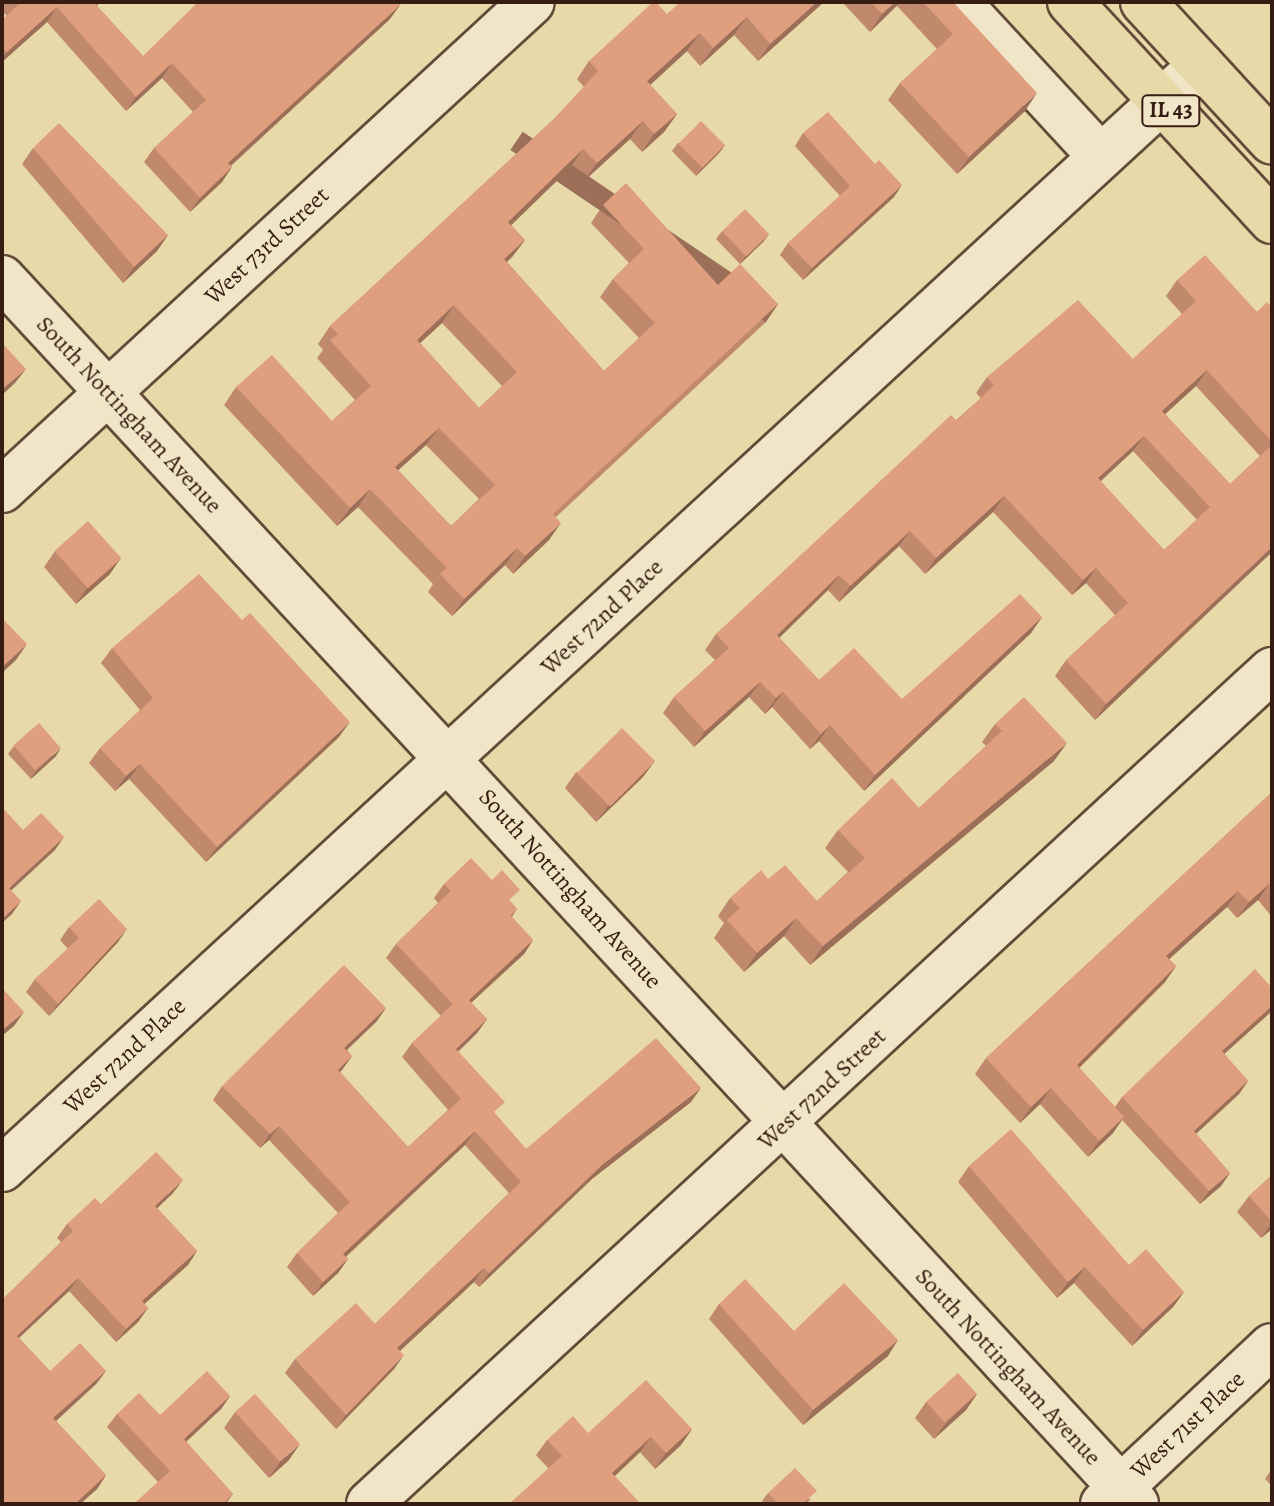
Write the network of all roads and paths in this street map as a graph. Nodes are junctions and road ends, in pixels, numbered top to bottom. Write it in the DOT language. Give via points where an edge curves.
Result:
graph roads {
  1 [pos="532,2"];
  2 [pos="958,2"];
  3 [pos="1070,2"];
  4 [pos="1143,2"];
  5 [pos="1201,65"];
  6 [pos="1161,100"];
  7 [pos="1272,142"];
  8 [pos="1100,156"];
  9 [pos="1272,221"];
  10 [pos="2,278"];
  11 [pos="108,393"];
  12 [pos="2,490"];
  13 [pos="1272,670"];
  14 [pos="451,757"];
  15 [pos="784,1124"];
  16 [pos="2,1169"];
  17 [pos="1272,1346"];
  18 [pos="1120,1499"];
  19 [pos="369,1504"];
  1 -- 11 [label="street, West 73rd Street"];
  2 -- 8 [label="street"];
  3 -- 6 [label="main road, IL 43"];
  4 -- 5 [label="main road, IL 43"];
  5 -- 6 [label="street, West 72nd Place"];
  5 -- 7 [label="main road, IL 43"];
  6 -- 8 [label="street, West 72nd Place"];
  6 -- 9 [label="main road, IL 43"];
  8 -- 14 [label="street, West 72nd Place"];
  10 -- 11 [label="street, South Nottingham Avenue"];
  11 -- 12 [label="street, West 73rd Street"];
  11 -- 14 [label="street, South Nottingham Avenue"];
  13 -- 15 [label="street, West 72nd Street"];
  14 -- 15 [label="street, South Nottingham Avenue"];
  14 -- 16 [label="street, West 72nd Place"];
  15 -- 18 [label="street, South Nottingham Avenue"];
  15 -- 19 [label="street, West 72nd Street"];
  17 -- 18 [label="street, West 71st Place"];
}
